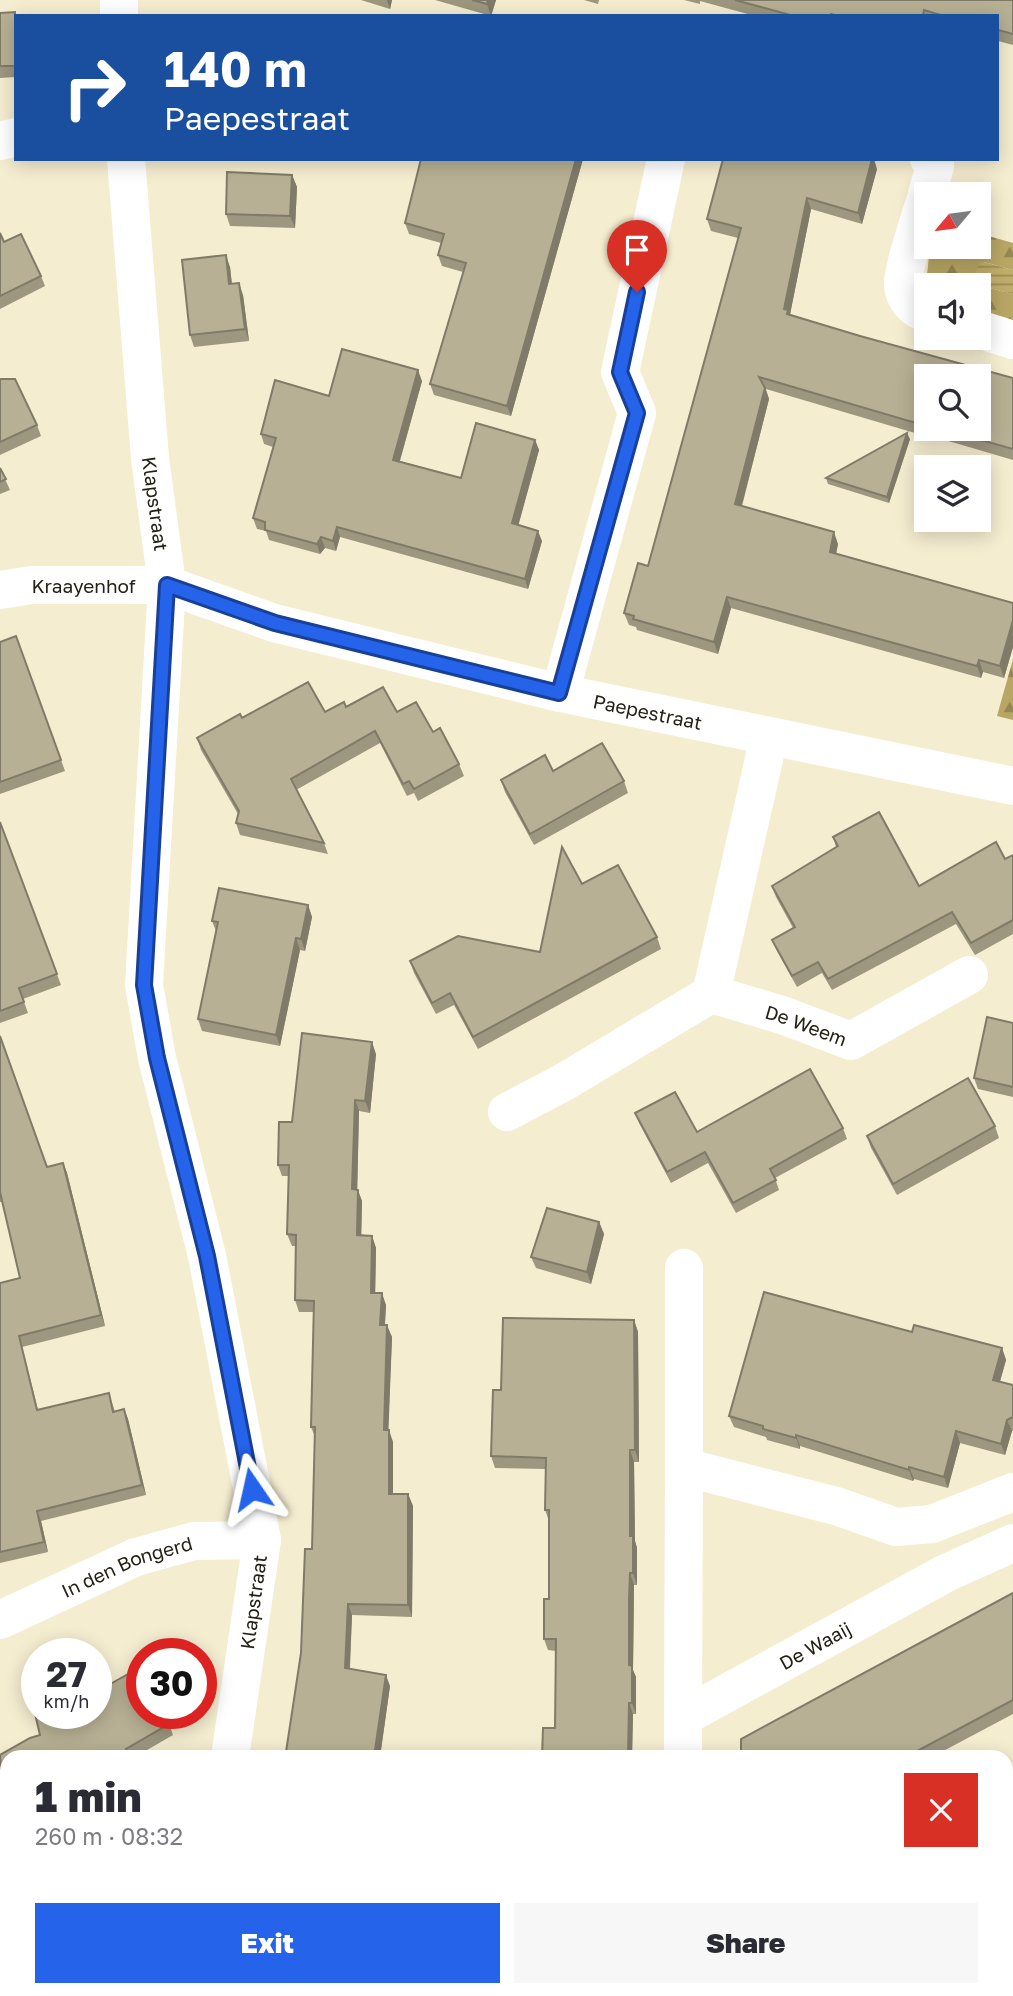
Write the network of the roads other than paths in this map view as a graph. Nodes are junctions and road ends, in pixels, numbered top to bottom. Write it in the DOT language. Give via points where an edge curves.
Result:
graph roads {
  1 [pos="126,161"];
  2 [pos="666,161"];
  3 [pos="931,161"];
  4 [pos="930,182"];
  5 [pos="914,241"];
  6 [pos="914,306"];
  7 [pos="991,333"];
  8 [pos="1013,340"];
  9 [pos="167,585"];
  10 [pos="0,590"];
  11 [pos="559,693"];
  12 [pos="769,737"];
  13 [pos="1013,786"];
  14 [pos="969,975"];
  15 [pos="711,994"];
  16 [pos="507,1112"];
  17 [pos="684,1268"];
  18 [pos="684,1467"];
  19 [pos="1013,1492"];
  20 [pos="932,1524"];
  21 [pos="262,1540"];
  22 [pos="1013,1544"];
  23 [pos="946,1573"];
  24 [pos="0,1620"];
  25 [pos="683,1717"];
  26 [pos="231,1750"];
  27 [pos="683,1750"];
  1 -- 9 [label="street, Klapstraat" via="150,458"];
  2 -- 11 [label="street" via="620,372 637,413"];
  3 -- 4 [label="street" via="935,166"];
  5 -- 6 [label="street" via="903,283 907,300"];
  7 -- 8 [label="street"];
  9 -- 10 [label="street, Kraayenhof" via="32,585"];
  9 -- 11 [label="street, Paepestraat" via="275,623"];
  9 -- 21 [label="street, Klapstraat" via="144,985 157,1058 207,1256"];
  11 -- 12 [label="street, Paepestraat"];
  12 -- 13 [label="street, Paepestraat"];
  12 -- 15 [label="street"];
  14 -- 15 [label="street, De Weem" via="851,1041"];
  15 -- 16 [label="street"];
  17 -- 18 [label="street"];
  18 -- 20 [label="street" via="836,1506 897,1527"];
  18 -- 25 [label="street"];
  19 -- 20 [label="street"];
  20 -- 23 [label="street"];
  21 -- 24 [label="street, In den Bongerd" via="194,1541 136,1557"];
  21 -- 26 [label="street, Klapstraat"];
  22 -- 23 [label="street, De Waaij"];
  23 -- 25 [label="street, De Waaij"];
  25 -- 27 [label="street"];
}
